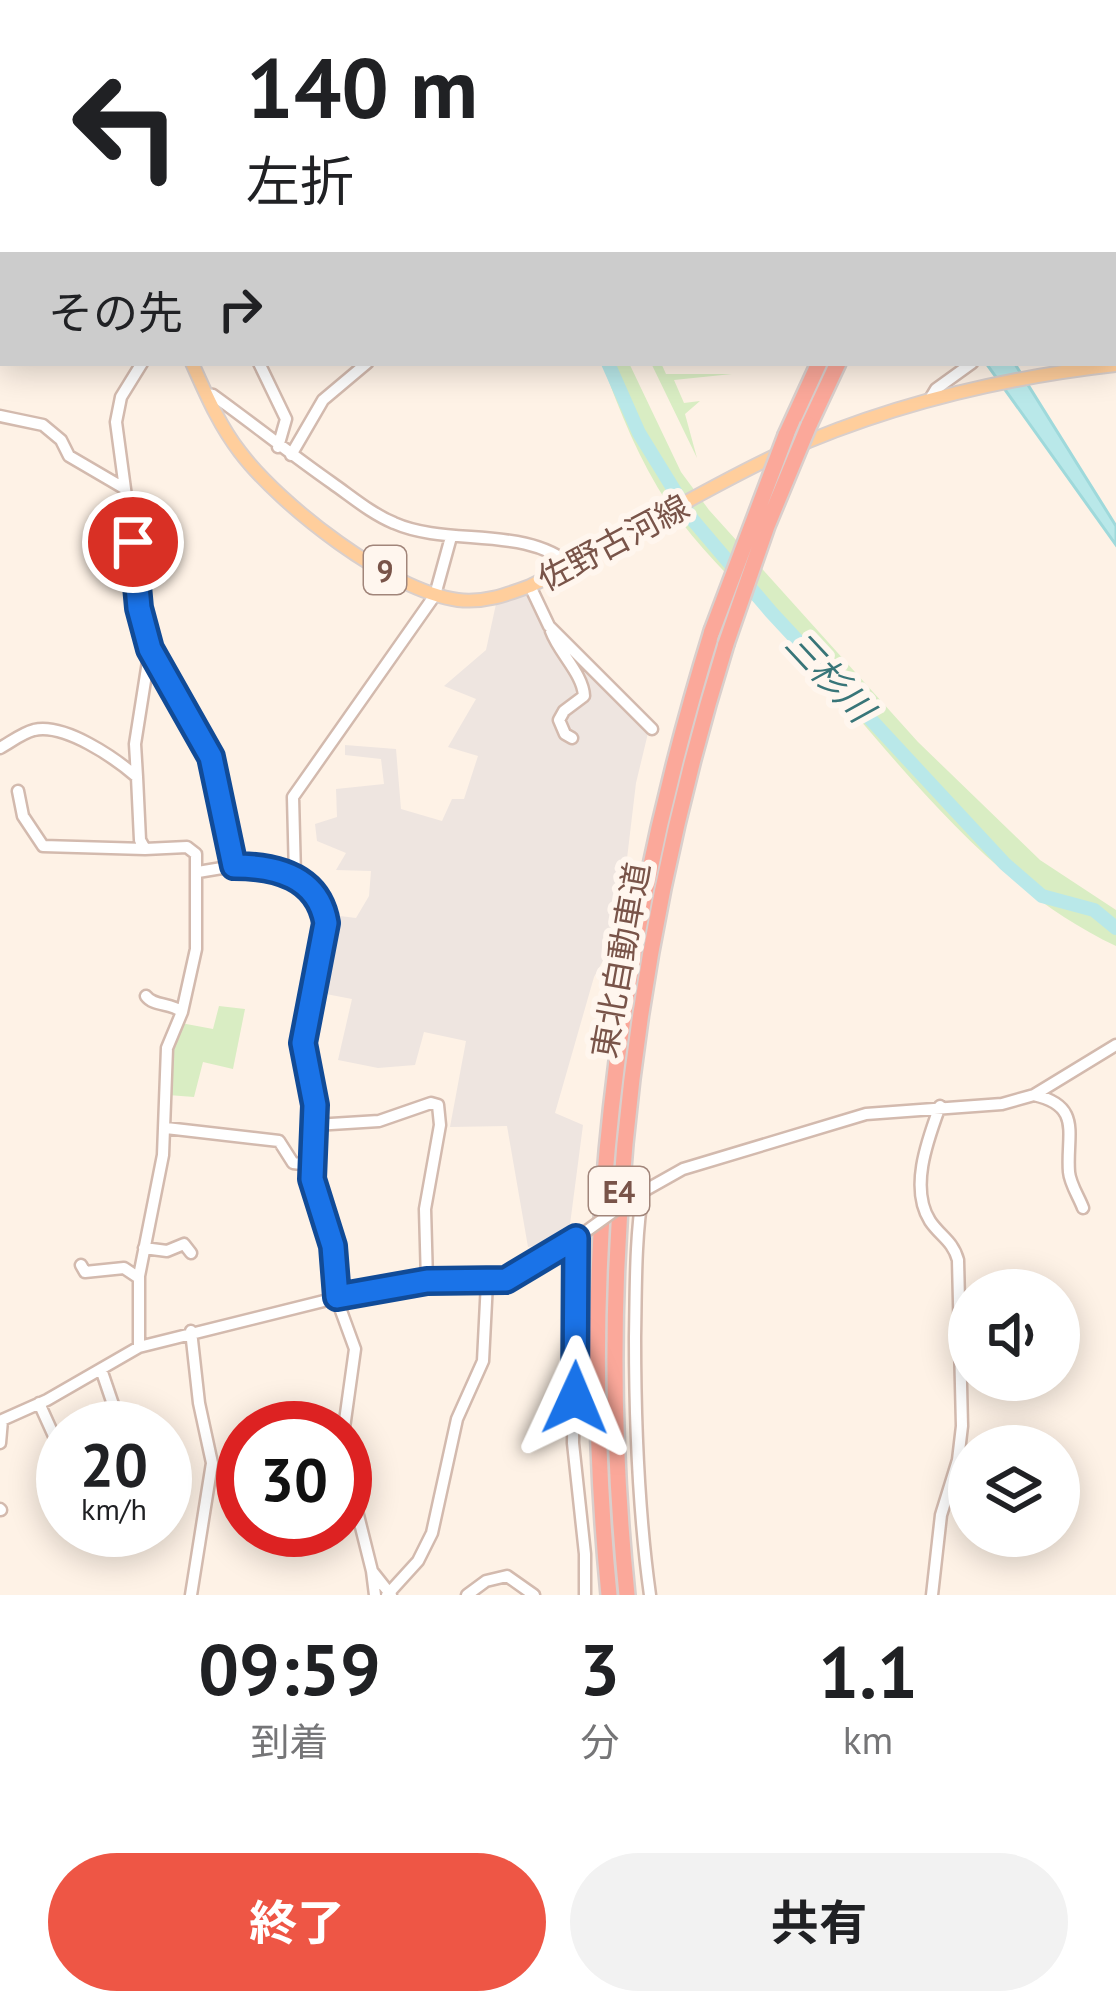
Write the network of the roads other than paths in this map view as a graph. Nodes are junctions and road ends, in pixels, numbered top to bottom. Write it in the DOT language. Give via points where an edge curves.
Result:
graph roads {
  1 [pos="140,366"];
  2 [pos="193,366"];
  3 [pos="260,366"];
  4 [pos="364,366"];
  5 [pos="818,366"];
  6 [pos="837,366"];
  7 [pos="968,366"];
  8 [pos="1108,366"];
  9 [pos="206,394"];
  10 [pos="931,399"];
  11 [pos="0,416"];
  12 [pos="278,447"];
  13 [pos="291,455"];
  14 [pos="122,487"];
  15 [pos="451,537"];
  16 [pos="572,566"];
  17 [pos="530,586"];
  18 [pos="435,595"];
  19 [pos="549,626"];
  20 [pos="150,649"];
  21 [pos="652,729"];
  22 [pos="572,738"];
  23 [pos="0,748"];
  24 [pos="137,778"];
  25 [pos="17,791"];
  26 [pos="145,849"];
  27 [pos="234,866"];
  28 [pos="199,872"];
  29 [pos="295,876"];
  30 [pos="146,996"];
  31 [pos="182,1012"];
  32 [pos="1116,1045"];
  33 [pos="1034,1095"];
  34 [pos="940,1106"];
  35 [pos="315,1125"];
  36 [pos="166,1128"];
  37 [pos="310,1165"];
  38 [pos="639,1193"];
  39 [pos="1083,1208"];
  40 [pos="578,1236"];
  41 [pos="144,1248"];
  42 [pos="191,1253"];
  43 [pos="81,1265"];
  44 [pos="139,1278"];
  45 [pos="427,1281"];
  46 [pos="487,1282"];
  47 [pos="337,1297"];
  48 [pos="191,1331"];
  49 [pos="140,1347"];
  50 [pos="101,1369"];
  51 [pos="43,1401"];
  52 [pos="112,1401"];
  53 [pos="348,1401"];
  54 [pos="36,1404"];
  55 [pos="1,1420"];
  56 [pos="0,1443"];
  57 [pos="368,1557"];
  58 [pos="372,1571"];
  59 [pos="627,1593"];
  60 [pos="389,1594"];
  61 [pos="190,1595"];
  62 [pos="375,1595"];
  63 [pos="467,1595"];
  64 [pos="534,1595"];
  65 [pos="586,1595"];
  66 [pos="605,1595"];
  67 [pos="650,1595"];
  68 [pos="932,1595"];
  1 -- 14 [label="street" via="116,422"];
  2 -- 9 [label="main road, 佐野古河線 / 9"];
  3 -- 12 [label="street" via="286,418"];
  4 -- 13 [label="street" via="323,400"];
  5 -- 66 [label="highway, 東北自動車道 / E4, bridge" via="712,631 654,838 618,1034 599,1249 592,1496"];
  6 -- 59 [label="highway, 東北自動車道 / E4, bridge" via="726,644 671,842 630,1079 614,1330"];
  7 -- 10 [label="street"];
  8 -- 10 [label="main road, 佐野古河線 / 9"];
  9 -- 12 [label="street"];
  9 -- 18 [label="main road, 佐野古河線 / 9" via="240,453 292,508"];
  10 -- 16 [label="main road, 佐野古河線 / 9" via="814,440"];
  11 -- 14 [label="street" via="43,425 69,456"];
  12 -- 13 [label="street"];
  13 -- 15 [label="street" via="390,522"];
  14 -- 20 [label="street"];
  15 -- 16 [label="street" via="517,544"];
  15 -- 18 [label="street"];
  16 -- 17 [label="main road, 佐野古河線 / 9"];
  17 -- 18 [label="main road, 佐野古河線 / 9" via="485,600"];
  17 -- 19 [label="street"];
  18 -- 29 [label="street" via="296,790"];
  19 -- 21 [label="street"];
  19 -- 22 [label="street" via="584,687 559,720"];
  20 -- 24 [label="street"];
  20 -- 27 [label="street" via="211,757"];
  23 -- 24 [label="street" via="43,729 115,758"];
  24 -- 26 [label="street"];
  25 -- 26 [label="street" via="43,846"];
  26 -- 28 [label="street" via="187,848"];
  27 -- 28 [label="street"];
  27 -- 29 [label="street"];
  28 -- 31 [label="street" via="196,949"];
  29 -- 35 [label="street" via="326,923 303,1043"];
  30 -- 31 [label="street"];
  31 -- 36 [label="street" via="167,1048"];
  32 -- 33 [label="street"];
  33 -- 34 [label="street"];
  33 -- 39 [label="street" via="1061,1106 1072,1130 1069,1174"];
  34 -- 38 [label="street" via="852,1118 683,1169"];
  34 -- 68 [label="street" via="921,1181 928,1218 958,1260 962,1426"];
  35 -- 37 [label="street"];
  35 -- 45 [label="street" via="379,1121 438,1105 425,1209"];
  36 -- 37 [label="street" via="279,1141 293,1163"];
  36 -- 41 [label="street"];
  37 -- 47 [label="street" via="333,1246"];
  38 -- 40 [label="street, bridge"];
  38 -- 67 [label="street" via="638,1493"];
  40 -- 46 [label="street" via="516,1276"];
  40 -- 65 [label="street" via="573,1443"];
  41 -- 42 [label="street" via="184,1244"];
  41 -- 44 [label="street"];
  43 -- 44 [label="street" via="92,1273 124,1268"];
  44 -- 49 [label="street"];
  45 -- 46 [label="street"];
  45 -- 47 [label="street"];
  46 -- 60 [label="street" via="482,1361 457,1419 432,1533"];
  47 -- 48 [label="street"];
  47 -- 53 [label="street" via="355,1349"];
  48 -- 49 [label="street"];
  48 -- 61 [label="street" via="212,1463"];
  49 -- 50 [label="street"];
  50 -- 51 [label="street"];
  50 -- 52 [label="street"];
  54 -- 55 [label="street"];
  55 -- 56 [label="street"];
  57 -- 58 [label="street"];
  58 -- 60 [label="street"];
  58 -- 62 [label="street"];
  63 -- 64 [label="street" via="507,1576"];
}
